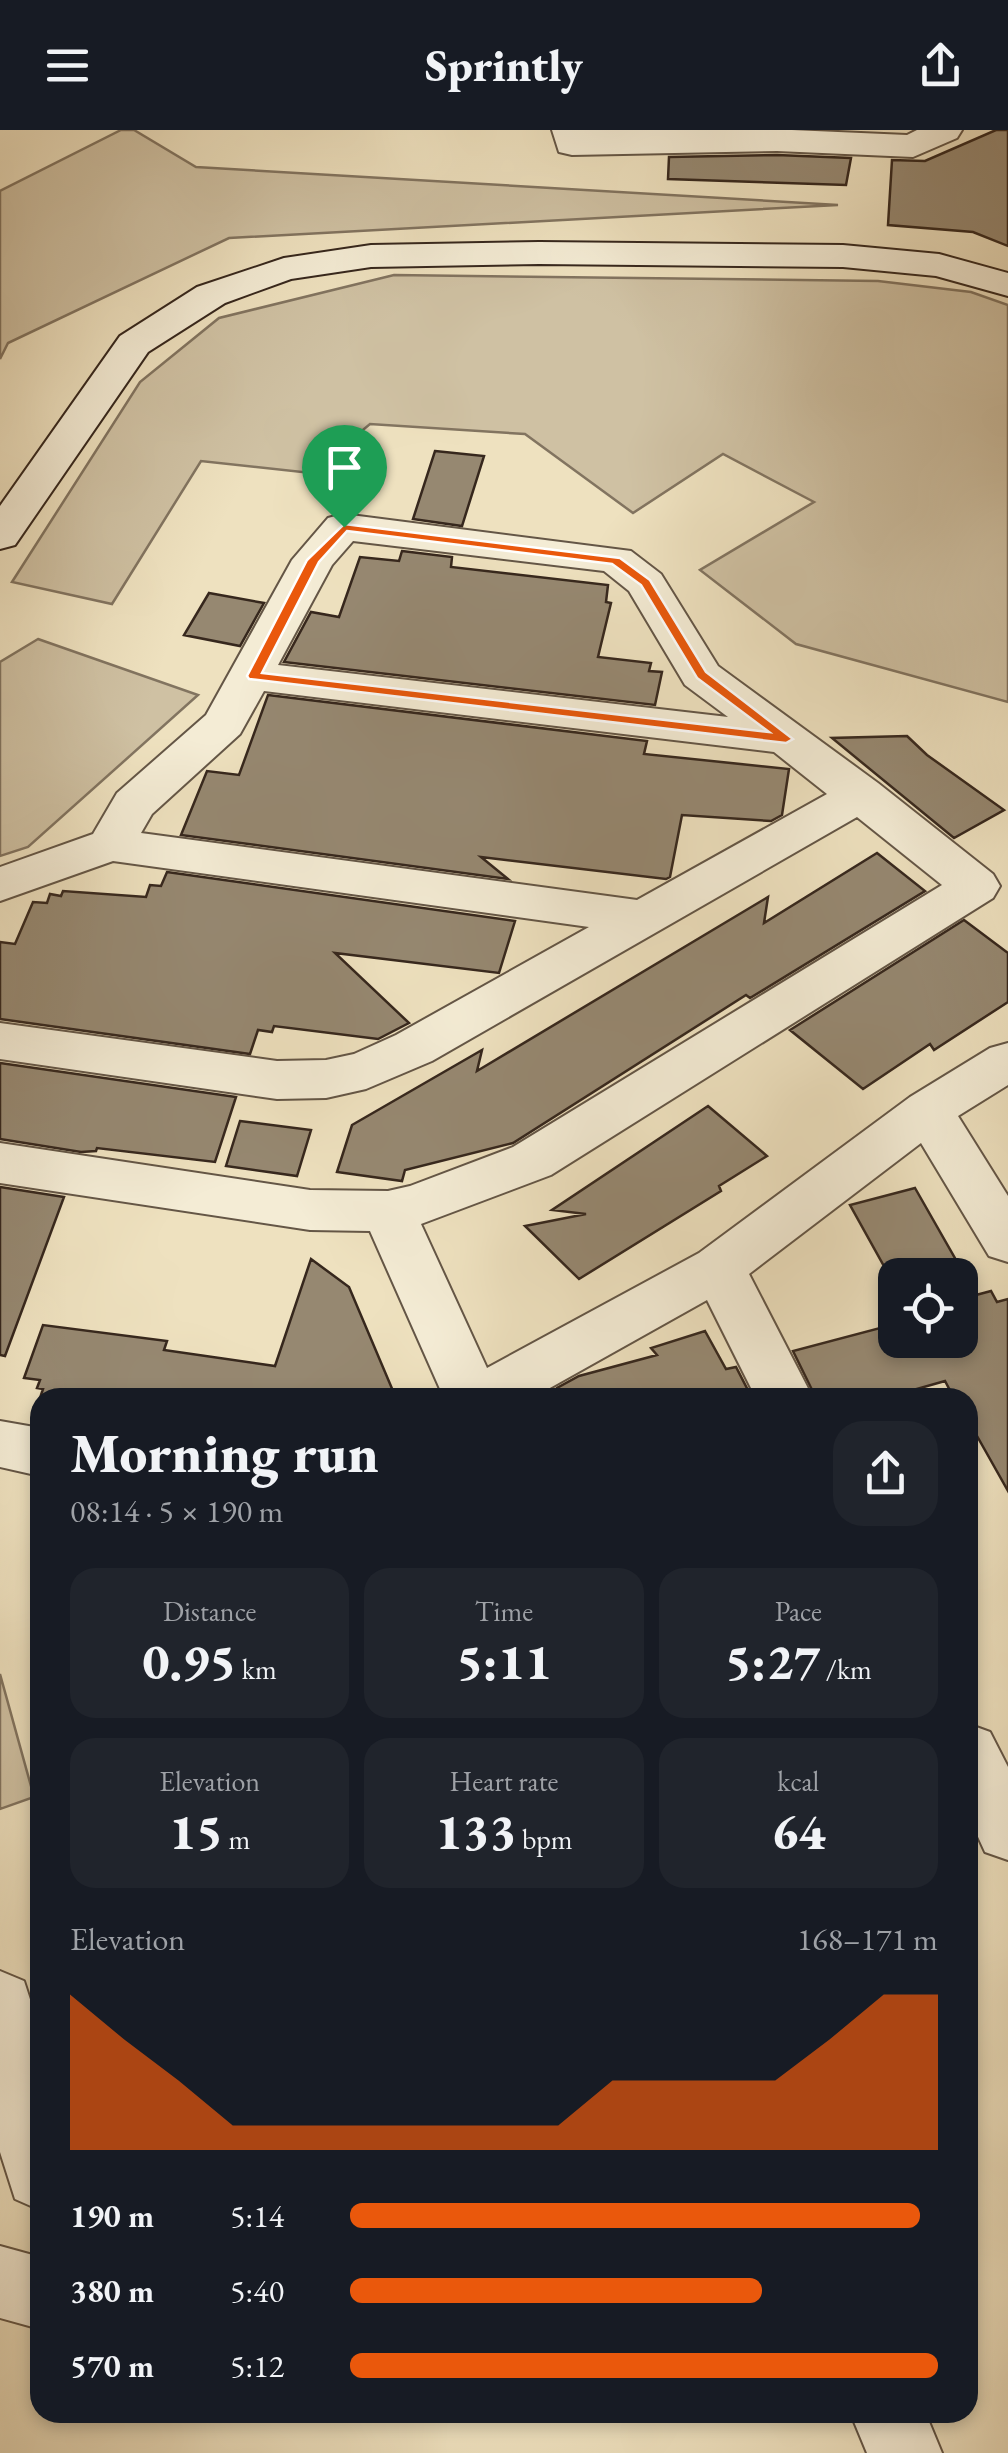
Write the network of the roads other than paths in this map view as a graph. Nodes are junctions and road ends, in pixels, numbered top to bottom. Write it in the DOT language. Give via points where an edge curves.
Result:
graph roads {
  1 [pos="570,130"];
  2 [pos="944,130"];
  3 [pos="1008,284"];
  4 [pos="0,536"];
  5 [pos="254,676"];
  6 [pos="786,739"];
  7 [pos="862,794"];
  8 [pos="110,845"];
  9 [pos="0,885"];
  10 [pos="992,897"];
  11 [pos="641,916"];
  12 [pos="0,1040"];
  13 [pos="1008,1060"];
  14 [pos="928,1110"];
  15 [pos="0,1163"];
  16 [pos="388,1212"];
  17 [pos="1008,1241"];
  18 [pos="718,1268"];
  19 [pos="468,1388"];
  20 [pos="500,1388"];
  21 [pos="780,1388"];
  22 [pos="0,1444"];
  23 [pos="30,1450"];
  24 [pos="978,1772"];
  25 [pos="1008,1831"];
  26 [pos="0,2003"];
  27 [pos="30,2132"];
  28 [pos="0,2282"];
  29 [pos="30,2290"];
  30 [pos="892,2423"];
  31 [pos="905,2453"];
  1 -- 2 [label="street" via="572,144 777,140 913,146"];
  3 -- 4 [label="street" via="939,265 843,256 538,252 370,256 284,269 211,296 134,344"];
  5 -- 6 [label="street"];
  5 -- 6 [label="street" via="313,560 344,527 616,560 646,582 701,675"];
  5 -- 8 [label="street" via="224,724 134,804"];
  6 -- 7 [label="street"];
  7 -- 10 [label="street"];
  7 -- 11 [label="street"];
  8 -- 9 [label="street"];
  8 -- 11 [label="street"];
  10 -- 16 [label="street" via="532,1160"];
  11 -- 12 [label="street" via="414,1048 326,1079 277,1080"];
  13 -- 14 [label="street"];
  14 -- 17 [label="street"];
  14 -- 18 [label="street"];
  15 -- 16 [label="street" via="310,1210"];
  16 -- 19 [label="street"];
  18 -- 20 [label="street"];
  18 -- 21 [label="street"];
  22 -- 23 [label="street"];
  24 -- 25 [label="street"];
  26 -- 27 [label="street"];
  28 -- 29 [label="street"];
  30 -- 31 [label="street"];
}
